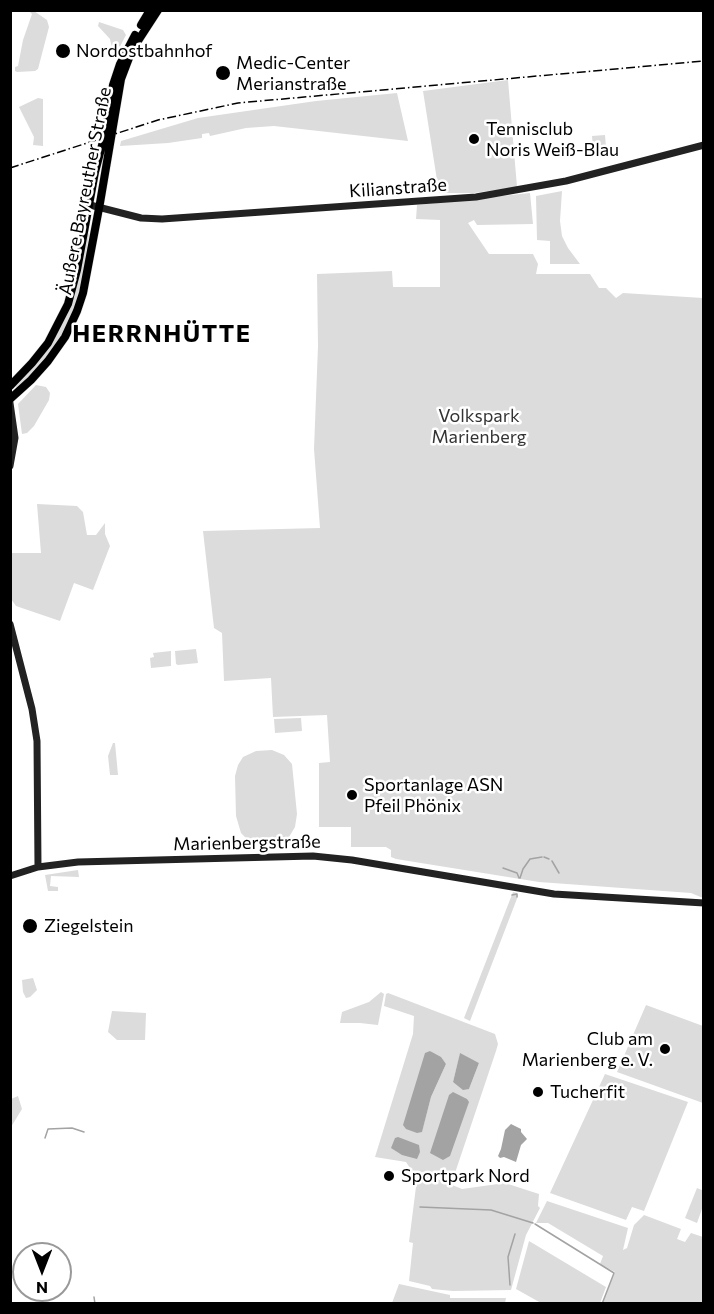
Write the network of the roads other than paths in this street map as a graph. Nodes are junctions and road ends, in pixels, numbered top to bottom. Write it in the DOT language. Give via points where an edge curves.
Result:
graph roads {
  1 [pos="150,10"];
  2 [pos="158,10"];
  3 [pos="704,145"];
  4 [pos="90,205"];
  5 [pos="99,208"];
  6 [pos="89,232"];
  7 [pos="10,386"];
  8 [pos="10,401"];
  9 [pos="10,466"];
  10 [pos="10,624"];
  11 [pos="38,867"];
  12 [pos="10,876"];
  13 [pos="704,903"];
  1 -- 4 [label="main road, Äußere Bayreuther Straße" via="116,75"];
  2 -- 5 [label="main road, Äußere Bayreuther Straße" via="123,71"];
  3 -- 5 [label="main road, Kilianstraße" via="566,181 476,197 162,219"];
  4 -- 5 [label="main road, Kilianstraße"];
  4 -- 6 [label="main road, Äußere Bayreuther Straße"];
  5 -- 6 [label="main road, Äußere Bayreuther Straße"];
  6 -- 7 [label="main road, Äußere Bayreuther Straße" via="62,320 38,357"];
  6 -- 8 [label="main road, Äußere Bayreuther Straße" via="83,293 70,326 43,367"];
  8 -- 9 [label="main road" via="15,443"];
  10 -- 11 [label="main road" via="35,730"];
  11 -- 12 [label="main road, Marienbergstraße"];
  11 -- 13 [label="main road, Marienbergstraße" via="94,862 343,858 579,895"];
}
